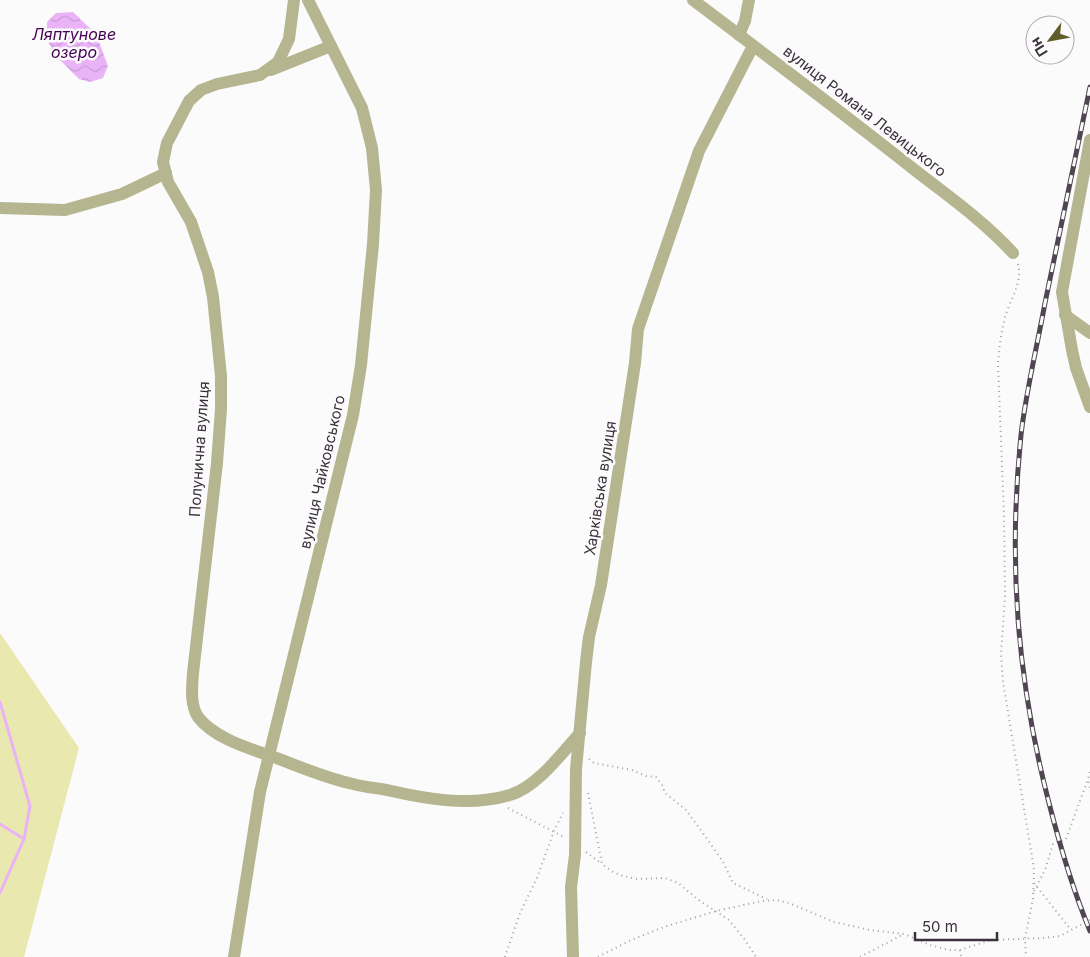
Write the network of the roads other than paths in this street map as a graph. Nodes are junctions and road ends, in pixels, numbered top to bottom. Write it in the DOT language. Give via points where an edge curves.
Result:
graph roads {
  1 [pos="294,0"];
  2 [pos="308,0"];
  3 [pos="693,0"];
  4 [pos="749,0"];
  5 [pos="739,35"];
  6 [pos="331,46"];
  7 [pos="753,46"];
  8 [pos="260,75"];
  9 [pos="1090,140"];
  10 [pos="166,173"];
  11 [pos="0,208"];
  12 [pos="1012,253"];
  13 [pos="1065,315"];
  14 [pos="1090,333"];
  15 [pos="1090,407"];
  16 [pos="580,733"];
  17 [pos="268,755"];
  18 [pos="234,957"];
  19 [pos="573,957"];
  1 -- 8 [label="street, Полунична вулиця" via="289,39 278,62"];
  2 -- 6 [label="street, вулиця Чайковського"];
  3 -- 5 [label="street, вулиця Романа Левицького"];
  4 -- 5 [label="street"];
  5 -- 7 [label="street, вулиця Романа Левицького"];
  6 -- 8 [label="street"];
  6 -- 17 [label="street, вулиця Чайковського" via="362,108 372,148 376,190 367,310 352,415"];
  7 -- 12 [label="street, вулиця Романа Левицького" via="947,196 1001,240"];
  7 -- 16 [label="street, Харківська вулиця" via="699,152 638,329 602,585 589,637"];
  8 -- 10 [label="street, Полунична вулиця" via="217,84 201,90 189,101 167,143 162,162"];
  9 -- 13 [label="street" via="1062,292"];
  10 -- 11 [label="street" via="122,194 65,210"];
  10 -- 17 [label="street, Полунична вулиця" via="191,222 208,272 221,376 217,458 193,673 193,704 200,719 212,729 240,745"];
  13 -- 14 [label="street"];
  13 -- 15 [label="street" via="1076,368"];
  16 -- 17 [label="street, Полунична вулиця" via="527,787 509,796 491,798 448,800 405,795 352,784"];
  16 -- 19 [label="street, Харківська вулиця" via="571,887"];
  17 -- 18 [label="street, вулиця Чайковського"];
}
